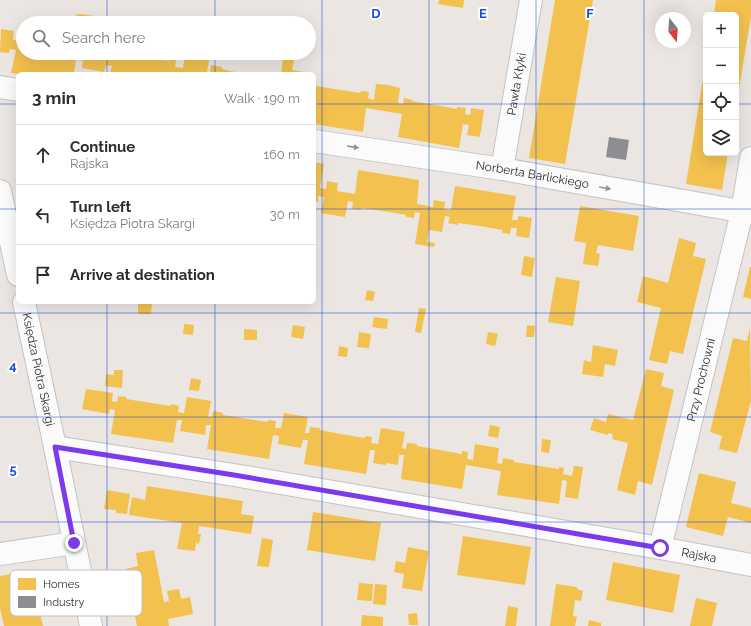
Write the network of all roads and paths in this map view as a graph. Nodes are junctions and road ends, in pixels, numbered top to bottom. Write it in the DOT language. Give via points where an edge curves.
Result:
graph roads {
  1 [pos="532,0"];
  2 [pos="0,87"];
  3 [pos="16,90"];
  4 [pos="316,141"];
  5 [pos="751,158"];
  6 [pos="502,169"];
  7 [pos="0,191"];
  8 [pos="747,213"];
  9 [pos="16,266"];
  10 [pos="24,304"];
  11 [pos="55,447"];
  12 [pos="74,543"];
  13 [pos="660,548"];
  14 [pos="0,554"];
  15 [pos="751,565"];
  16 [pos="80,570"];
  17 [pos="89,616"];
  18 [pos="91,626"];
  1 -- 6 [label="street, Pawła Kłyki"];
  2 -- 3 [label="street"];
  4 -- 6 [label="street, Norberta Barlickiego, one-way"];
  5 -- 8 [label="street, Przy Prochowni"];
  6 -- 8 [label="street, Norberta Barlickiego, one-way"];
  7 -- 9 [label="street"];
  8 -- 13 [label="street, Przy Prochowni"];
  10 -- 11 [label="street, Księdza Piotra Skargi"];
  11 -- 12 [label="street, Księdza Piotra Skargi"];
  11 -- 13 [label="street, Rajska"];
  12 -- 14 [label="street"];
  12 -- 16 [label="street, Księdza Piotra Skargi"];
  13 -- 15 [label="street, Rajska"];
  17 -- 18 [label="street, Księdza Piotra Skargi"];
}
